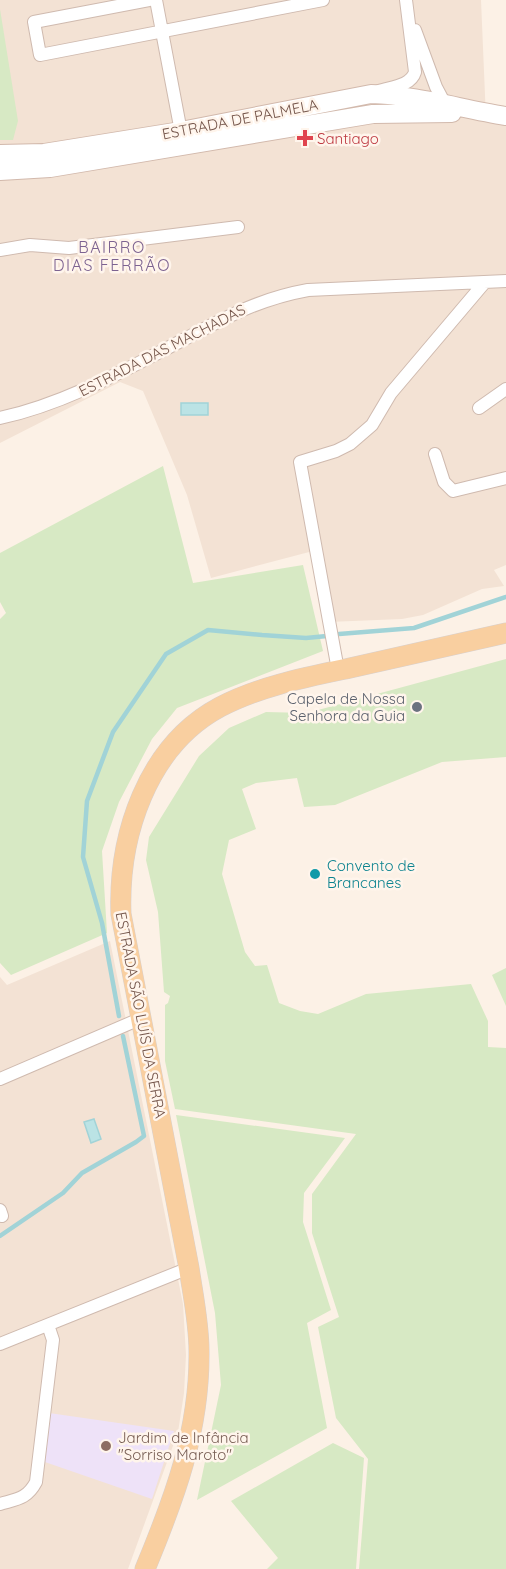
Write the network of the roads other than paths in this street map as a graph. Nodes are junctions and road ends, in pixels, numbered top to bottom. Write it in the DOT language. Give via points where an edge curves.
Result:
graph roads {
  1 [pos="149,0"];
  2 [pos="156,0"];
  3 [pos="323,0"];
  4 [pos="291,3"];
  5 [pos="408,6"];
  6 [pos="161,30"];
  7 [pos="371,94"];
  8 [pos="445,104"];
  9 [pos="478,112"];
  10 [pos="506,116"];
  11 [pos="182,138"];
  12 [pos="0,154"];
  13 [pos="0,171"];
  14 [pos="238,227"];
  15 [pos="0,250"];
  16 [pos="506,281"];
  17 [pos="485,282"];
  18 [pos="506,389"];
  19 [pos="479,408"];
  20 [pos="0,417"];
  21 [pos="435,454"];
  22 [pos="506,478"];
  23 [pos="506,633"];
  24 [pos="338,670"];
  25 [pos="142,1018"];
  26 [pos="0,1079"];
  27 [pos="189,1268"];
  28 [pos="48,1325"];
  29 [pos="0,1344"];
  30 [pos="0,1504"];
  31 [pos="145,1569"];
  1 -- 6 [label="street" via="34,22 40,55"];
  2 -- 6 [label="street"];
  3 -- 4 [label="street"];
  4 -- 6 [label="street"];
  5 -- 7 [label="street" via="413,77"];
  5 -- 8 [label="street"];
  6 -- 11 [label="street"];
  7 -- 8 [label="street, ESTRADA DE PALMELA"];
  7 -- 11 [label="street, ESTRADA DE PALMELA"];
  8 -- 9 [label="street, ESTRADA DE PALMELA"];
  9 -- 10 [label="street, ESTRADA DE PALMELA"];
  9 -- 11 [label="street, ESTRADA DE PALMELA" via="373,114"];
  11 -- 12 [label="street, ESTRADA DE PALMELA"];
  11 -- 13 [label="street, ESTRADA DE PALMELA" via="50,168"];
  14 -- 15 [label="street" via="69,249 30,245"];
  16 -- 17 [label="street, ESTRADA DAS MACHADAS"];
  17 -- 20 [label="street, ESTRADA DAS MACHADAS" via="290,293 242,309 72,395"];
  17 -- 24 [label="street" via="391,393 372,425 350,444 300,462"];
  18 -- 19 [label="street"];
  21 -- 22 [label="street" via="444,482 453,491"];
  23 -- 24 [label="main road, ESTRADA SÃO LUÍS DA SERRA"];
  24 -- 25 [label="main road, ESTRADA SÃO LUÍS DA SERRA" via="268,688 220,707 177,742 146,788 125,850 120,894"];
  25 -- 26 [label="street"];
  25 -- 27 [label="main road, ESTRADA SÃO LUÍS DA SERRA"];
  27 -- 28 [label="street"];
  27 -- 31 [label="main road, ESTRADA SÃO LUÍS DA SERRA" via="200,1349 195,1418 183,1467"];
  28 -- 29 [label="street"];
  28 -- 30 [label="street" via="53,1340 36,1482 24,1497"];
}
